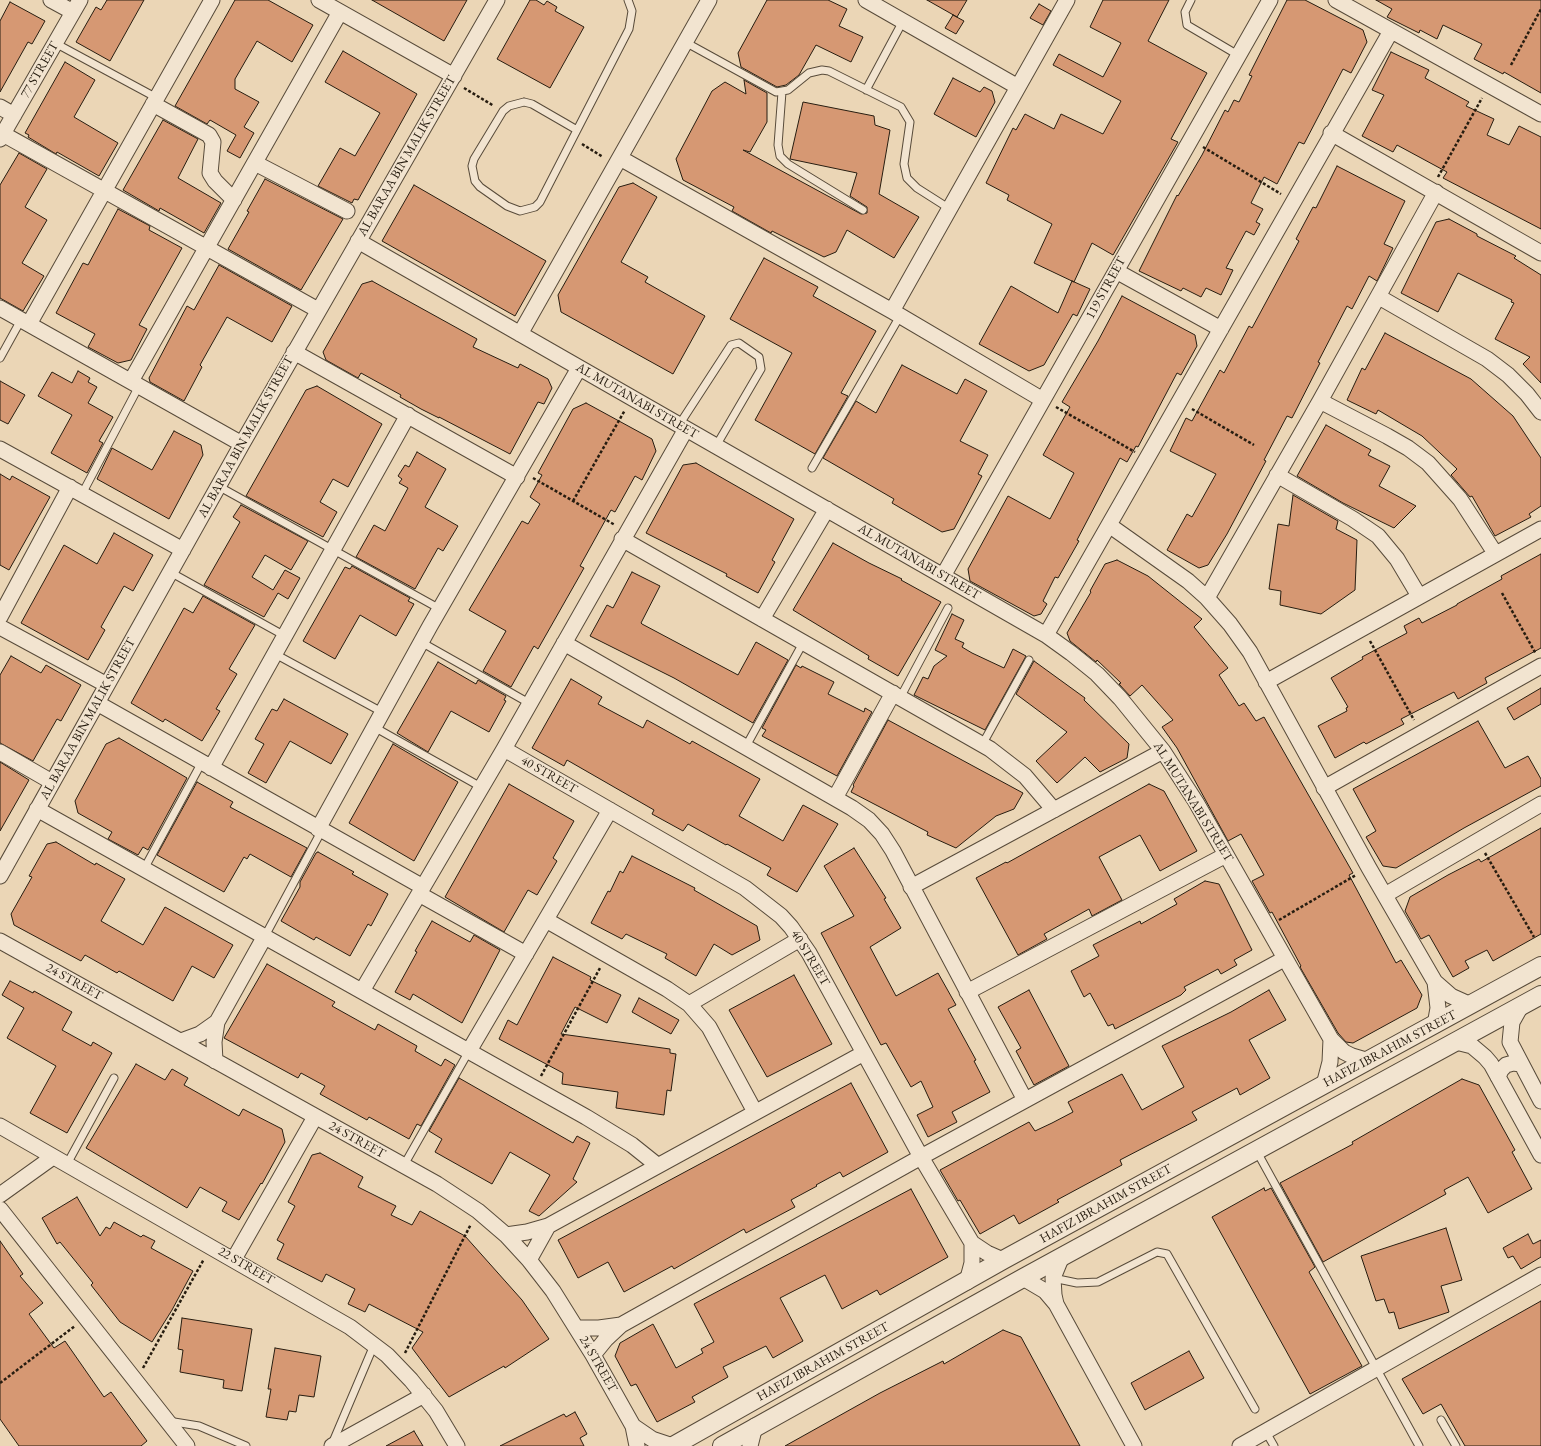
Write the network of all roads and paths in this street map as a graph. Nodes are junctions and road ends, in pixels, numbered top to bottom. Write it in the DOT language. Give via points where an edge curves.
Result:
graph roads {
  1 [pos="51,0"];
  2 [pos="212,0"];
  3 [pos="319,0"];
  4 [pos="497,0"];
  5 [pos="628,0"];
  6 [pos="709,0"];
  7 [pos="866,0"];
  8 [pos="1067,0"];
  9 [pos="1191,0"];
  10 [pos="1270,0"];
  11 [pos="1336,0"];
  12 [pos="76,6"];
  13 [pos="1541,9"];
  14 [pos="340,12"];
  15 [pos="903,21"];
  16 [pos="1391,31"];
  17 [pos="685,42"];
  18 [pos="55,43"];
  19 [pos="1238,55"];
  20 [pos="1511,65"];
  21 [pos="452,78"];
  22 [pos="1489,85"];
  23 [pos="1018,87"];
  24 [pos="866,90"];
  25 [pos="782,92"];
  26 [pos="155,101"];
  27 [pos="0,107"];
  28 [pos="503,111"];
  29 [pos="1541,114"];
  30 [pos="14,115"];
  31 [pos="577,130"];
  32 [pos="1332,133"];
  33 [pos="2,137"];
  34 [pos="573,139"];
  35 [pos="1190,140"];
  36 [pos="618,161"];
  37 [pos="255,163"];
  38 [pos="104,190"];
  39 [pos="1433,191"];
  40 [pos="234,200"];
  41 [pos="1293,201"];
  42 [pos="950,209"];
  43 [pos="863,210"];
  44 [pos="347,211"];
  45 [pos="358,242"];
  46 [pos="207,248"];
  47 [pos="1541,253"];
  48 [pos="1116,271"];
  49 [pos="1379,297"];
  50 [pos="0,308"];
  51 [pos="318,310"];
  52 [pos="896,314"];
  53 [pos="25,322"];
  54 [pos="1221,329"];
  55 [pos="520,334"];
  56 [pos="294,352"];
  57 [pos="0,358"];
  58 [pos="579,368"];
  59 [pos="135,384"];
  60 [pos="632,398"];
  61 [pos="1043,400"];
  62 [pos="1180,402"];
  63 [pos="1320,402"];
  64 [pos="1541,412"];
  65 [pos="408,416"];
  66 [pos="683,427"];
  67 [pos="242,444"];
  68 [pos="1254,444"];
  69 [pos="716,446"];
  70 [pos="0,449"];
  71 [pos="1147,458"];
  72 [pos="812,468"];
  73 [pos="518,474"];
  74 [pos="1277,475"];
  75 [pos="218,486"];
  76 [pos="76,491"];
  77 [pos="573,501"];
  78 [pos="827,509"];
  79 [pos="1109,525"];
  80 [pos="1541,529"];
  81 [pos="624,535"];
  82 [pos="183,550"];
  83 [pos="333,550"];
  84 [pos="1495,554"];
  85 [pos="170,572"];
  86 [pos="943,576"];
  87 [pos="1502,593"];
  88 [pos="1419,596"];
  89 [pos="1207,598"];
  90 [pos="948,608"];
  91 [pos="440,609"];
  92 [pos="0,617"];
  93 [pos="762,619"];
  94 [pos="0,627"];
  95 [pos="1363,628"];
  96 [pos="1046,635"];
  97 [pos="285,636"];
  98 [pos="420,642"];
  99 [pos="564,643"];
  100 [pos="803,643"];
  101 [pos="275,654"];
  102 [pos="1029,660"];
  103 [pos="1539,661"];
  104 [pos="1266,682"];
  105 [pos="107,685"];
  106 [pos="896,695"];
  107 [pos="97,703"];
  108 [pos="529,703"];
  109 [pos="382,712"];
  110 [pos="374,727"];
  111 [pos="1422,733"];
  112 [pos="982,745"];
  113 [pos="746,748"];
  114 [pos="504,749"];
  115 [pos="1163,751"];
  116 [pos="0,752"];
  117 [pos="206,765"];
  118 [pos="52,782"];
  119 [pos="481,787"];
  120 [pos="1324,788"];
  121 [pos="835,798"];
  122 [pos="1541,804"];
  123 [pos="37,809"];
  124 [pos="610,810"];
  125 [pos="1054,810"];
  126 [pos="320,829"];
  127 [pos="1478,841"];
  128 [pos="1226,855"];
  129 [pos="1369,868"];
  130 [pos="144,869"];
  131 [pos="0,876"];
  132 [pos="911,887"];
  133 [pos="421,891"];
  134 [pos="1385,895"];
  135 [pos="546,920"];
  136 [pos="1266,927"];
  137 [pos="265,936"];
  138 [pos="1534,937"];
  139 [pos="800,939"];
  140 [pos="0,941"];
  141 [pos="526,954"];
  142 [pos="607,955"];
  143 [pos="1284,959"];
  144 [pos="1541,966"];
  145 [pos="1435,982"];
  146 [pos="362,991"];
  147 [pos="967,992"];
  148 [pos="1541,995"];
  149 [pos="689,1004"];
  150 [pos="1472,1005"];
  151 [pos="1521,1006"];
  152 [pos="217,1022"];
  153 [pos="1435,1025"];
  154 [pos="1331,1039"];
  155 [pos="181,1042"];
  156 [pos="1456,1042"];
  157 [pos="469,1051"];
  158 [pos="864,1054"];
  159 [pos="215,1061"];
  160 [pos="1369,1061"];
  161 [pos="1521,1064"];
  162 [pos="1498,1077"];
  163 [pos="114,1078"];
  164 [pos="1324,1085"];
  165 [pos="535,1088"];
  166 [pos="1025,1100"];
  167 [pos="1541,1101"];
  168 [pos="755,1112"];
  169 [pos="315,1117"];
  170 [pos="0,1126"];
  171 [pos="1256,1150"];
  172 [pos="1541,1155"];
  173 [pos="53,1157"];
  174 [pos="920,1157"];
  175 [pos="67,1164"];
  176 [pos="404,1165"];
  177 [pos="657,1165"];
  178 [pos="0,1195"];
  179 [pos="0,1209"];
  180 [pos="478,1211"];
  181 [pos="548,1226"];
  182 [pos="506,1235"];
  183 [pos="972,1243"];
  184 [pos="211,1246"];
  185 [pos="1062,1256"];
  186 [pos="234,1259"];
  187 [pos="529,1260"];
  188 [pos="1003,1260"];
  189 [pos="1541,1275"];
  190 [pos="1023,1278"];
  191 [pos="1053,1278"];
  192 [pos="967,1282"];
  193 [pos="1056,1304"];
  194 [pos="85,1318"];
  195 [pos="621,1325"];
  196 [pos="577,1328"];
  197 [pos="375,1345"];
  198 [pos="593,1355"];
  199 [pos="398,1366"];
  200 [pos="1378,1368"];
  201 [pos="136,1381"];
  202 [pos="0,1382"];
  203 [pos="424,1395"];
  204 [pos="1255,1409"];
  205 [pos="1441,1420"];
  206 [pos="168,1421"];
  207 [pos="633,1426"];
  208 [pos="755,1426"];
  209 [pos="1266,1432"];
  210 [pos="1132,1445"];
  211 [pos="187,1446"];
  212 [pos="246,1446"];
  213 [pos="331,1446"];
  214 [pos="457,1446"];
  215 [pos="637,1446"];
  216 [pos="673,1446"];
  217 [pos="722,1446"];
  218 [pos="750,1446"];
  219 [pos="1240,1446"];
  220 [pos="1274,1446"];
  221 [pos="1419,1446"];
  222 [pos="1456,1446"];
  1 -- 12 [label="street"];
  2 -- 26 [label="street"];
  3 -- 14 [label="street"];
  4 -- 21 [label="street, AL BARAA BIN MALIK STREET"];
  5 -- 31 [label="lane" via="632,11 629,29"];
  6 -- 17 [label="street"];
  7 -- 15 [label="street"];
  8 -- 23 [label="street"];
  9 -- 19 [label="lane" via="1185,12 1187,25"];
  10 -- 19 [label="street, 119 STREET"];
  11 -- 16 [label="street"];
  12 -- 18 [label="street, 77 STREET"];
  13 -- 20 [label="path"];
  14 -- 21 [label="street"];
  14 -- 37 [label="street"];
  15 -- 23 [label="street"];
  15 -- 24 [label="lane"];
  16 -- 22 [label="street"];
  16 -- 32 [label="street"];
  17 -- 25 [label="lane" via="771,90"];
  17 -- 36 [label="street"];
  18 -- 26 [label="lane"];
  18 -- 30 [label="street, 77 STREET"];
  19 -- 35 [label="street, 119 STREET"];
  21 -- 28 [label="path"];
  21 -- 45 [label="street, AL BARAA BIN MALIK STREET"];
  22 -- 29 [label="street"];
  22 -- 39 [label="path"];
  23 -- 42 [label="street"];
  24 -- 25 [label="lane" via="829,72 816,70 803,76 788,90"];
  24 -- 42 [label="lane" via="894,103 907,114 910,130 904,164 907,178 917,188"];
  25 -- 43 [label="lane" via="778,145 780,156 788,164"];
  26 -- 38 [label="street"];
  26 -- 40 [label="street" via="209,135 213,142 210,173"];
  27 -- 30 [label="street"];
  28 -- 31 [label="lane" via="516,103 532,104"];
  28 -- 34 [label="lane" via="474,159 472,174 480,188 513,210 528,210 540,202"];
  30 -- 33 [label="street, 77 STREET"];
  31 -- 34 [label="lane"];
  32 -- 39 [label="street"];
  32 -- 41 [label="street"];
  33 -- 38 [label="street"];
  34 -- 36 [label="path"];
  35 -- 41 [label="path"];
  35 -- 48 [label="street, 119 STREET"];
  36 -- 52 [label="street"];
  36 -- 55 [label="street"];
  37 -- 40 [label="street"];
  37 -- 44 [label="street"];
  38 -- 46 [label="street"];
  38 -- 53 [label="street"];
  39 -- 47 [label="street"];
  39 -- 49 [label="street"];
  40 -- 46 [label="street"];
  41 -- 54 [label="street"];
  42 -- 52 [label="street"];
  45 -- 51 [label="street, AL BARAA BIN MALIK STREET"];
  45 -- 55 [label="street, AL MUTANABI STREET"];
  46 -- 51 [label="street"];
  46 -- 59 [label="street"];
  48 -- 54 [label="street"];
  48 -- 61 [label="street, 119 STREET"];
  49 -- 63 [label="street"];
  49 -- 64 [label="street" via="1487,359 1508,375"];
  50 -- 53 [label="street"];
  51 -- 56 [label="street, AL BARAA BIN MALIK STREET"];
  52 -- 61 [label="street"];
  52 -- 72 [label="lane"];
  53 -- 57 [label="lane"];
  53 -- 59 [label="street"];
  54 -- 62 [label="street"];
  55 -- 58 [label="street, AL MUTANABI STREET"];
  56 -- 65 [label="street"];
  56 -- 67 [label="street, AL BARAA BIN MALIK STREET"];
  58 -- 60 [label="street, AL MUTANABI STREET"];
  58 -- 73 [label="street"];
  59 -- 67 [label="street"];
  59 -- 76 [label="lane"];
  60 -- 66 [label="street, AL MUTANABI STREET"];
  60 -- 77 [label="path"];
  61 -- 71 [label="path"];
  61 -- 86 [label="street, 119 STREET"];
  62 -- 68 [label="path"];
  62 -- 71 [label="street"];
  63 -- 74 [label="street"];
  63 -- 84 [label="street" via="1392,439 1428,463 1460,499"];
  65 -- 73 [label="street"];
  65 -- 83 [label="street"];
  66 -- 69 [label="street, AL MUTANABI STREET"];
  66 -- 69 [label="lane" via="731,345 739,343 759,357 761,369"];
  66 -- 81 [label="street"];
  67 -- 75 [label="street, AL BARAA BIN MALIK STREET"];
  69 -- 78 [label="street, AL MUTANABI STREET"];
  70 -- 76 [label="street"];
  71 -- 79 [label="street"];
  73 -- 77 [label="path"];
  73 -- 91 [label="street"];
  74 -- 88 [label="street" via="1378,536 1397,560"];
  74 -- 89 [label="street"];
  75 -- 82 [label="street, AL BARAA BIN MALIK STREET"];
  75 -- 83 [label="lane"];
  76 -- 82 [label="street"];
  76 -- 92 [label="street"];
  77 -- 81 [label="path"];
  78 -- 86 [label="street, AL MUTANABI STREET"];
  78 -- 93 [label="street"];
  79 -- 89 [label="street" via="1188,581"];
  79 -- 96 [label="street"];
  80 -- 84 [label="street"];
  81 -- 93 [label="street"];
  81 -- 99 [label="street"];
  82 -- 85 [label="street, AL BARAA BIN MALIK STREET"];
  83 -- 91 [label="lane"];
  83 -- 97 [label="street"];
  84 -- 88 [label="street"];
  85 -- 97 [label="lane"];
  85 -- 105 [label="street, AL BARAA BIN MALIK STREET"];
  86 -- 96 [label="street, AL MUTANABI STREET"];
  87 -- 103 [label="path"];
  88 -- 95 [label="street"];
  89 -- 104 [label="street" via="1250,652"];
  90 -- 106 [label="lane"];
  91 -- 98 [label="street"];
  93 -- 100 [label="street"];
  94 -- 105 [label="street"];
  95 -- 104 [label="street"];
  95 -- 111 [label="path"];
  96 -- 115 [label="street, AL MUTANABI STREET" via="1111,689"];
  97 -- 101 [label="street"];
  98 -- 108 [label="lane"];
  98 -- 109 [label="street"];
  99 -- 108 [label="street"];
  99 -- 113 [label="street"];
  100 -- 106 [label="street"];
  100 -- 113 [label="lane"];
  101 -- 109 [label="lane"];
  101 -- 117 [label="street"];
  102 -- 112 [label="lane"];
  103 -- 111 [label="street"];
  104 -- 120 [label="street"];
  105 -- 107 [label="street, AL BARAA BIN MALIK STREET"];
  106 -- 112 [label="street"];
  106 -- 121 [label="street"];
  107 -- 117 [label="street"];
  107 -- 118 [label="street, AL BARAA BIN MALIK STREET"];
  108 -- 114 [label="street"];
  109 -- 110 [label="street"];
  110 -- 119 [label="lane"];
  110 -- 126 [label="street"];
  111 -- 120 [label="street"];
  112 -- 125 [label="street" via="1008,761 1025,776"];
  113 -- 121 [label="street"];
  114 -- 119 [label="street"];
  114 -- 124 [label="street, 40 STREET"];
  115 -- 125 [label="street"];
  115 -- 128 [label="street, AL MUTANABI STREET"];
  116 -- 118 [label="street"];
  117 -- 126 [label="street"];
  117 -- 130 [label="lane"];
  118 -- 123 [label="street, AL BARAA BIN MALIK STREET"];
  119 -- 133 [label="street"];
  120 -- 129 [label="street"];
  121 -- 132 [label="street" via="868,820 882,834"];
  122 -- 127 [label="street"];
  123 -- 130 [label="street"];
  123 -- 131 [label="street, AL BARAA BIN MALIK STREET"];
  124 -- 135 [label="street"];
  124 -- 139 [label="street, 40 STREET" via="758,896 781,916"];
  125 -- 132 [label="street"];
  126 -- 133 [label="street"];
  126 -- 137 [label="lane"];
  127 -- 134 [label="street"];
  127 -- 138 [label="path"];
  128 -- 136 [label="street, AL MUTANABI STREET"];
  128 -- 147 [label="street"];
  129 -- 134 [label="street"];
  129 -- 136 [label="path"];
  130 -- 137 [label="street"];
  132 -- 147 [label="street"];
  133 -- 141 [label="street"];
  133 -- 146 [label="street"];
  134 -- 145 [label="street"];
  135 -- 141 [label="street"];
  135 -- 142 [label="street"];
  136 -- 143 [label="street, AL MUTANABI STREET"];
  137 -- 146 [label="street"];
  137 -- 152 [label="street"];
  139 -- 149 [label="street"];
  139 -- 158 [label="street, 40 STREET"];
  140 -- 155 [label="street, 24 STREET"];
  141 -- 157 [label="street"];
  142 -- 149 [label="street"];
  142 -- 165 [label="path"];
  143 -- 154 [label="street, AL MUTANABI STREET"];
  143 -- 166 [label="street"];
  144 -- 150 [label="street, HAFIZ IBRAHIM STREET"];
  145 -- 150 [label="street" via="1451,996"];
  145 -- 153 [label="street" via="1438,1008"];
  146 -- 157 [label="street"];
  147 -- 166 [label="street"];
  148 -- 151 [label="street, HAFIZ IBRAHIM STREET"];
  149 -- 168 [label="street" via="709,1027"];
  150 -- 153 [label="street, HAFIZ IBRAHIM STREET"];
  151 -- 156 [label="street, HAFIZ IBRAHIM STREET"];
  151 -- 161 [label="street" via="1514,1018 1510,1042"];
  152 -- 155 [label="street" via="200,1034"];
  152 -- 159 [label="street"];
  153 -- 160 [label="street, HAFIZ IBRAHIM STREET"];
  154 -- 160 [label="street, AL MUTANABI STREET" via="1336,1046 1352,1056"];
  154 -- 164 [label="street" via="1330,1062"];
  155 -- 159 [label="street, 24 STREET"];
  156 -- 162 [label="street" via="1472,1046 1479,1051 1491,1064"];
  156 -- 171 [label="street, HAFIZ IBRAHIM STREET"];
  157 -- 165 [label="street"];
  157 -- 176 [label="lane"];
  158 -- 168 [label="street"];
  158 -- 174 [label="street, 40 STREET"];
  159 -- 169 [label="street, 24 STREET"];
  160 -- 164 [label="street, HAFIZ IBRAHIM STREET"];
  161 -- 162 [label="street" via="1506,1065"];
  161 -- 167 [label="street"];
  162 -- 172 [label="street"];
  163 -- 175 [label="lane"];
  164 -- 188 [label="street, HAFIZ IBRAHIM STREET"];
  165 -- 177 [label="street" via="615,1134"];
  166 -- 174 [label="street"];
  168 -- 177 [label="street"];
  169 -- 176 [label="street, 24 STREET"];
  169 -- 186 [label="street"];
  170 -- 173 [label="street, 22 STREET"];
  171 -- 185 [label="street, HAFIZ IBRAHIM STREET"];
  171 -- 200 [label="lane"];
  173 -- 175 [label="street, 22 STREET"];
  173 -- 178 [label="street"];
  174 -- 183 [label="street, 40 STREET"];
  174 -- 195 [label="street"];
  175 -- 184 [label="street, 22 STREET"];
  176 -- 180 [label="street, 24 STREET"];
  177 -- 181 [label="street"];
  179 -- 194 [label="street"];
  180 -- 182 [label="street, 24 STREET"];
  180 -- 199 [label="path"];
  181 -- 182 [label="street"];
  181 -- 187 [label="street"];
  182 -- 187 [label="street, 24 STREET"];
  183 -- 188 [label="street, 40 STREET"];
  183 -- 192 [label="street" via="972,1263"];
  184 -- 186 [label="street, 22 STREET"];
  184 -- 201 [label="path"];
  185 -- 190 [label="street, HAFIZ IBRAHIM STREET"];
  185 -- 191 [label="street"];
  186 -- 197 [label="street, 22 STREET" via="350,1327"];
  187 -- 196 [label="street, 24 STREET"];
  188 -- 192 [label="street, HAFIZ IBRAHIM STREET"];
  189 -- 200 [label="street"];
  190 -- 193 [label="street" via="1045,1291"];
  190 -- 208 [label="street, HAFIZ IBRAHIM STREET"];
  191 -- 193 [label="street"];
  191 -- 204 [label="lane" via="1077,1283 1098,1282 1157,1252 1167,1254"];
  192 -- 216 [label="street, HAFIZ IBRAHIM STREET"];
  193 -- 210 [label="street"];
  194 -- 201 [label="street"];
  194 -- 202 [label="path"];
  195 -- 196 [label="street"];
  195 -- 198 [label="street"];
  196 -- 198 [label="street, 24 STREET"];
  197 -- 199 [label="street, 22 STREET"];
  197 -- 213 [label="lane"];
  198 -- 207 [label="street, 24 STREET"];
  199 -- 203 [label="street, 22 STREET"];
  200 -- 209 [label="street"];
  200 -- 221 [label="lane"];
  201 -- 206 [label="street"];
  203 -- 213 [label="street"];
  203 -- 214 [label="street, 22 STREET"];
  205 -- 222 [label="lane"];
  206 -- 211 [label="street"];
  206 -- 212 [label="lane" via="199,1426"];
  207 -- 215 [label="street, 24 STREET"];
  207 -- 216 [label="street, 24 STREET" via="652,1439"];
  208 -- 217 [label="street, HAFIZ IBRAHIM STREET"];
  208 -- 218 [label="street"];
  209 -- 219 [label="street"];
  209 -- 220 [label="lane"];
}
